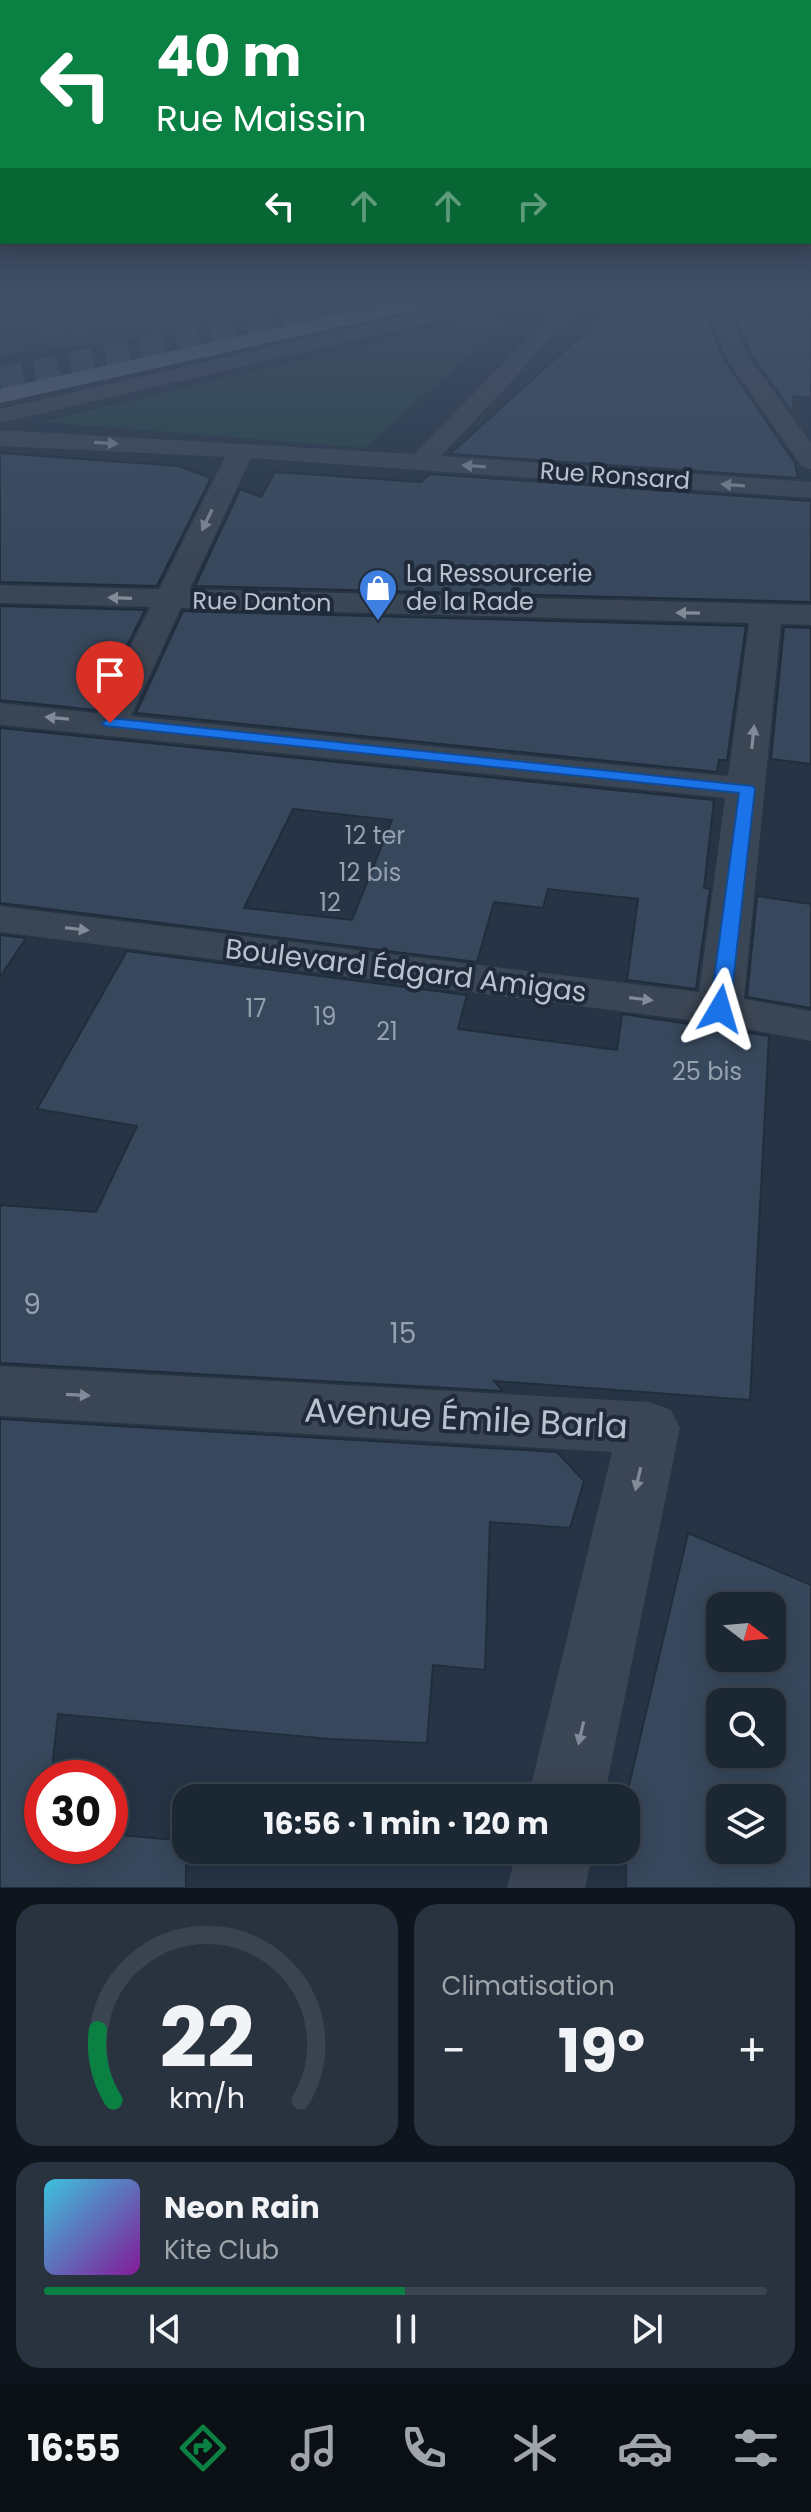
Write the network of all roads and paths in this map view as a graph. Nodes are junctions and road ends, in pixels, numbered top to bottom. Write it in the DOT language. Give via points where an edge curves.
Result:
graph roads {
  1 [pos="27,390"];
  2 [pos="112,390"];
  3 [pos="491,390"];
  4 [pos="760,390"];
  5 [pos="0,396"];
  6 [pos="0,416"];
  7 [pos="0,438"];
  8 [pos="242,450"];
  9 [pos="811,461"];
  10 [pos="420,463"];
  11 [pos="811,490"];
  12 [pos="0,594"];
  13 [pos="168,600"];
  14 [pos="766,615"];
  15 [pos="811,615"];
  16 [pos="0,714"];
  17 [pos="110,723"];
  18 [pos="747,789"];
  19 [pos="0,919"];
  20 [pos="720,1009"];
  21 [pos="811,1026"];
  22 [pos="0,1391"];
  23 [pos="569,1784"];
  24 [pos="552,1864"];
  25 [pos="546,1888"];
  1 -- 5 [label="main road"];
  2 -- 6 [label="street"];
  3 -- 10 [label="street"];
  4 -- 9 [label="street"];
  7 -- 8 [label="street, Rue Ronsard, one-way"];
  8 -- 10 [label="street, Rue Ronsard"];
  8 -- 13 [label="street, one-way"];
  11 -- 10 [label="street, Rue Ronsard, one-way"];
  13 -- 12 [label="street, Rue Danton, one-way"];
  14 -- 13 [label="street, Rue Danton, one-way"];
  13 -- 17 [label="street"];
  14 -- 15 [label="street, Rue Danton"];
  18 -- 14 [label="street, one-way"];
  17 -- 16 [label="street, one-way"];
  17 -- 18 [label="street"];
  18 -- 20 [label="street"];
  19 -- 20 [label="street, Boulevard Édgard Amigas, one-way"];
  20 -- 21 [label="street, Boulevard Édgard Amigas"];
  22 -- 23 [label="street, Avenue Émile Barla, one-way" via="649,1428"];
  24 -- 25 [label="street"];
}
